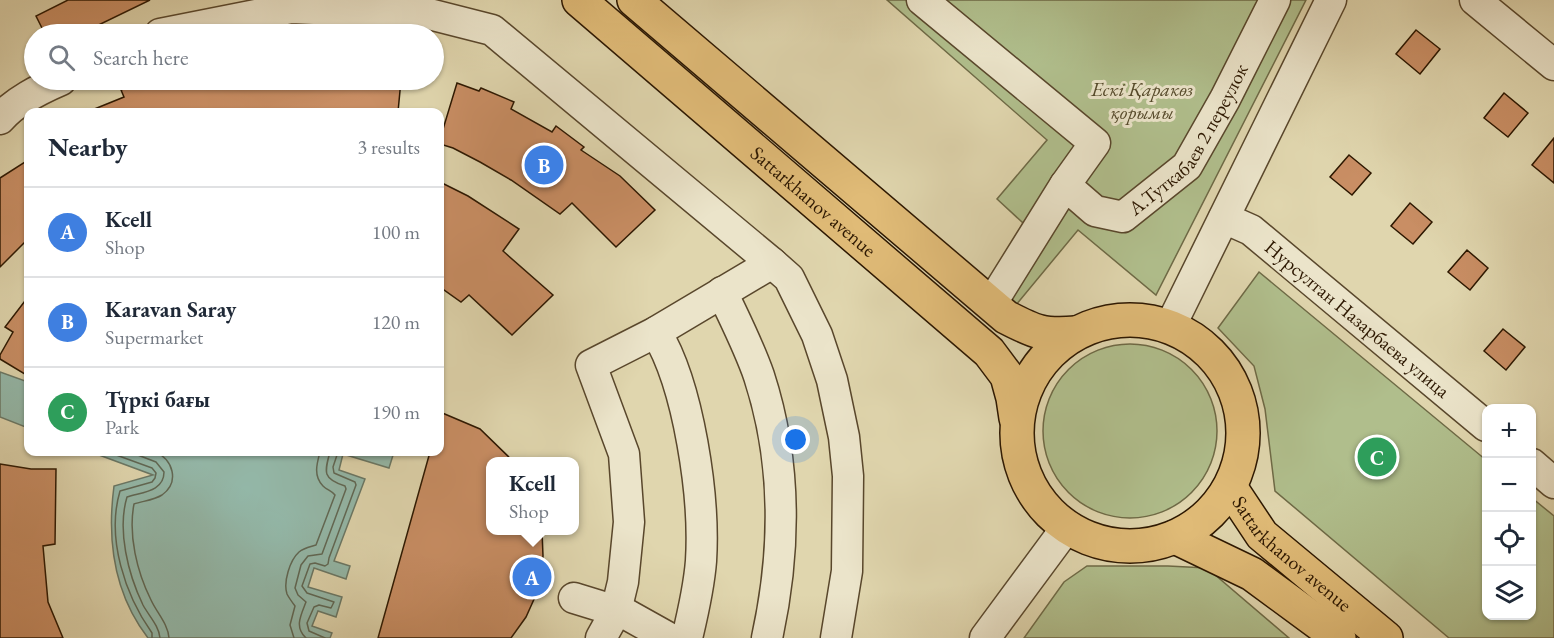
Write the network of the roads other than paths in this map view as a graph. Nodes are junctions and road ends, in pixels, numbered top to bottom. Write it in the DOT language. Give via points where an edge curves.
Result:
graph roads {
  1 [pos="579,0"];
  2 [pos="634,0"];
  3 [pos="922,0"];
  4 [pos="1275,0"];
  5 [pos="1331,0"];
  6 [pos="1475,0"];
  7 [pos="210,24"];
  8 [pos="1554,65"];
  9 [pos="39,90"];
  10 [pos="2,113"];
  11 [pos="1065,185"];
  12 [pos="1224,218"];
  13 [pos="772,263"];
  14 [pos="722,292"];
  15 [pos="991,304"];
  16 [pos="1170,327"];
  17 [pos="656,332"];
  18 [pos="1076,333"];
  19 [pos="1017,422"];
  20 [pos="1482,423"];
  21 [pos="1536,467"];
  22 [pos="1554,483"];
  23 [pos="1230,487"];
  24 [pos="1067,527"];
  25 [pos="1174,537"];
  26 [pos="574,598"];
  27 [pos="616,611"];
  28 [pos="602,638"];
  29 [pos="669,638"];
  30 [pos="687,638"];
  31 [pos="767,638"];
  32 [pos="836,638"];
  33 [pos="985,638"];
  34 [pos="1340,638"];
  35 [pos="1386,638"];
  1 -- 19 [label="main road, Sattarkhanov avenue" via="989,352 1006,376"];
  2 -- 15 [label="main road, Sattarkhanov avenue"];
  3 -- 11 [label="street" via="1095,143"];
  4 -- 11 [label="street, А.Туткабаев 2 переулок" via="1187,166 1123,217 1095,210"];
  5 -- 12 [label="street"];
  6 -- 8 [label="street"];
  7 -- 13 [label="street" via="291,8 429,14 492,30"];
  9 -- 10 [label="street"];
  11 -- 15 [label="street"];
  12 -- 16 [label="street"];
  12 -- 20 [label="street, Нурсултан Назарбаева улица" via="1251,230"];
  13 -- 14 [label="street"];
  13 -- 32 [label="street" via="789,278 817,335 844,437 848,476 847,571"];
  14 -- 17 [label="street"];
  14 -- 31 [label="street" via="758,375 772,424 780,484 779,573"];
  15 -- 18 [label="main road, Sattarkhanov avenue" via="1030,329 1051,335"];
  16 -- 18 [label="main road" via="1132,320 1112,321"];
  16 -- 23 [label="main road" via="1203,346 1228,375 1237,393 1243,450"];
  17 -- 27 [label="street" via="591,365 624,454 629,522"];
  17 -- 30 [label="street" via="666,349 692,440 700,512 701,561"];
  18 -- 19 [label="main road" via="1045,357 1034,373"];
  19 -- 24 [label="main road" via="1024,473 1041,503"];
  21 -- 22 [label="street"];
  23 -- 25 [label="main road" via="1206,517"];
  23 -- 35 [label="main road, Sattarkhanov avenue" via="1262,535"];
  24 -- 25 [label="main road" via="1101,542 1120,545 1148,544"];
  24 -- 33 [label="street"];
  25 -- 34 [label="main road, Sattarkhanov avenue" via="1252,574"];
  26 -- 27 [label="street"];
  27 -- 28 [label="street"];
  27 -- 29 [label="street"];
}
